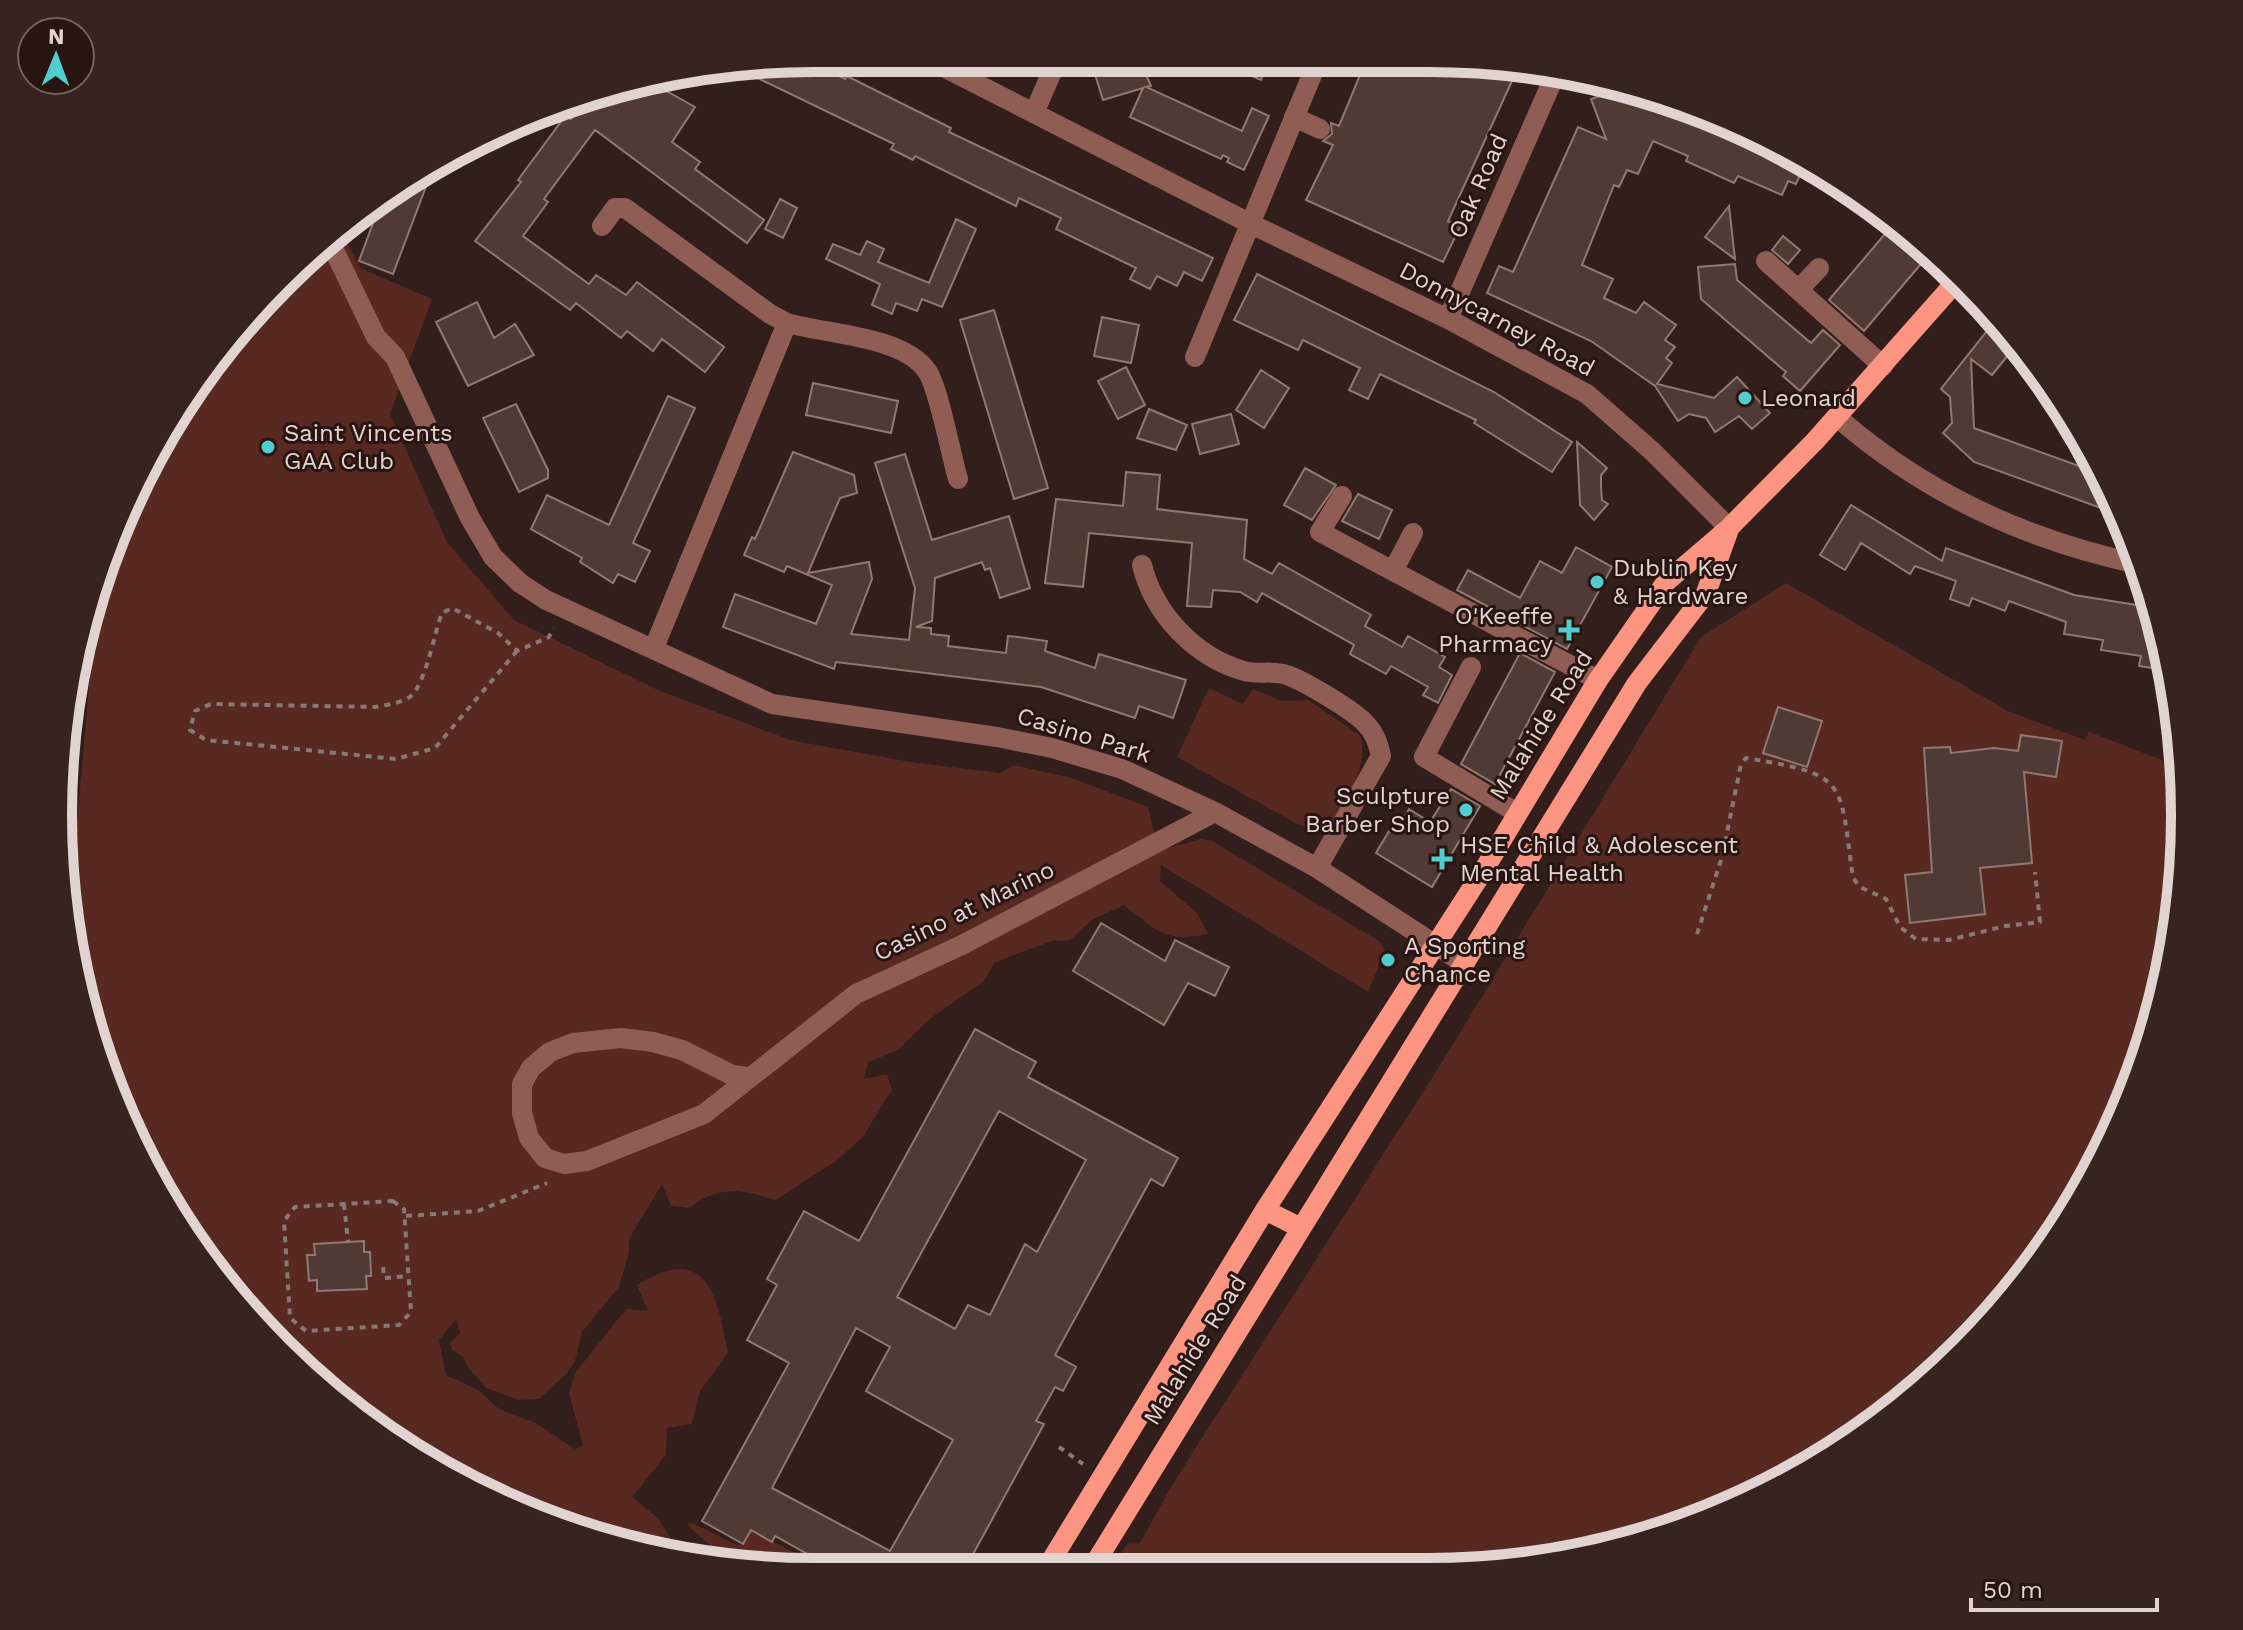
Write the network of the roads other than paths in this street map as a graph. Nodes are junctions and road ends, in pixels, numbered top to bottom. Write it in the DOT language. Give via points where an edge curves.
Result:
graph roads {
  1 [pos="953,72"];
  2 [pos="1052,72"];
  3 [pos="1313,72"];
  4 [pos="1552,82"];
  5 [pos="1034,113"];
  6 [pos="1294,117"];
  7 [pos="1320,129"];
  8 [pos="1251,224"];
  9 [pos="602,226"];
  10 [pos="334,249"];
  11 [pos="1766,261"];
  12 [pos="1819,268"];
  13 [pos="1951,288"];
  14 [pos="1799,289"];
  15 [pos="1448,319"];
  16 [pos="787,323"];
  17 [pos="1195,357"];
  18 [pos="1883,366"];
  19 [pos="1837,417"];
  20 [pos="958,479"];
  21 [pos="1342,496"];
  22 [pos="1729,528"];
  23 [pos="1413,533"];
  24 [pos="2126,561"];
  25 [pos="1142,565"];
  26 [pos="1393,571"];
  27 [pos="654,648"];
  28 [pos="1471,667"];
  29 [pos="1598,680"];
  30 [pos="1215,812"];
  31 [pos="1517,813"];
  32 [pos="1317,868"];
  33 [pos="1435,943"];
  34 [pos="1465,964"];
  35 [pos="749,1077"];
  36 [pos="1265,1210"];
  37 [pos="1301,1228"];
  38 [pos="1103,1478"];
  39 [pos="1134,1499"];
  40 [pos="1053,1558"];
  41 [pos="1098,1558"];
  1 -- 5 [label="street, Donnycarney Road"];
  2 -- 5 [label="street"];
  3 -- 6 [label="street"];
  4 -- 15 [label="street, Oak Road"];
  5 -- 8 [label="street, Donnycarney Road"];
  6 -- 7 [label="street"];
  6 -- 8 [label="street"];
  8 -- 15 [label="street, Donnycarney Road"];
  8 -- 17 [label="street"];
  9 -- 16 [label="street" via="615,208 625,208"];
  10 -- 27 [label="street, Casino Park" via="376,337 395,357 493,557 520,583 562,608"];
  11 -- 14 [label="street"];
  12 -- 14 [label="street"];
  13 -- 18 [label="main road, Malahide Road"];
  14 -- 18 [label="street"];
  15 -- 22 [label="street, Donnycarney Road" via="1587,394"];
  16 -- 20 [label="street" via="898,348 914,358 929,372"];
  16 -- 27 [label="street"];
  18 -- 19 [label="main road, Malahide Road"];
  19 -- 22 [label="main road, Malahide Road"];
  19 -- 24 [label="street" via="1975,512 2038,538"];
  21 -- 26 [label="street" via="1320,532"];
  22 -- 29 [label="main road, Malahide Road" via="1666,582"];
  22 -- 34 [label="main road, Malahide Road" via="1706,593 1637,683"];
  23 -- 26 [label="street"];
  25 -- 32 [label="street" via="1149,591 1164,615 1196,645 1242,671 1285,674 1364,721 1376,737 1381,756"];
  26 -- 29 [label="street"];
  27 -- 30 [label="street, Casino Park" via="772,704 1052,748 1122,769"];
  28 -- 31 [label="street" via="1424,757"];
  29 -- 31 [label="main road, Malahide Road"];
  30 -- 32 [label="street, Casino Park"];
  30 -- 35 [label="street, Casino at Marino" via="962,945 856,994"];
  31 -- 33 [label="main road, Malahide Road"];
  32 -- 33 [label="street, Casino Park"];
  33 -- 34 [label="street, Casino Park"];
  33 -- 36 [label="main road, Malahide Road"];
  34 -- 37 [label="main road, Malahide Road"];
  35 -- 35 [label="street, Casino at Marino" via="704,1114 587,1161 564,1164 545,1158 529,1138 522,1113 522,1084 531,1068 550,1052 573,1043 621,1038 682,1050 732,1075"];
  36 -- 37 [label="main road"];
  36 -- 38 [label="main road, Malahide Road"];
  37 -- 39 [label="main road, Malahide Road"];
  38 -- 39 [label="main road"];
  38 -- 40 [label="main road, Malahide Road"];
  39 -- 41 [label="main road, Malahide Road"];
}
